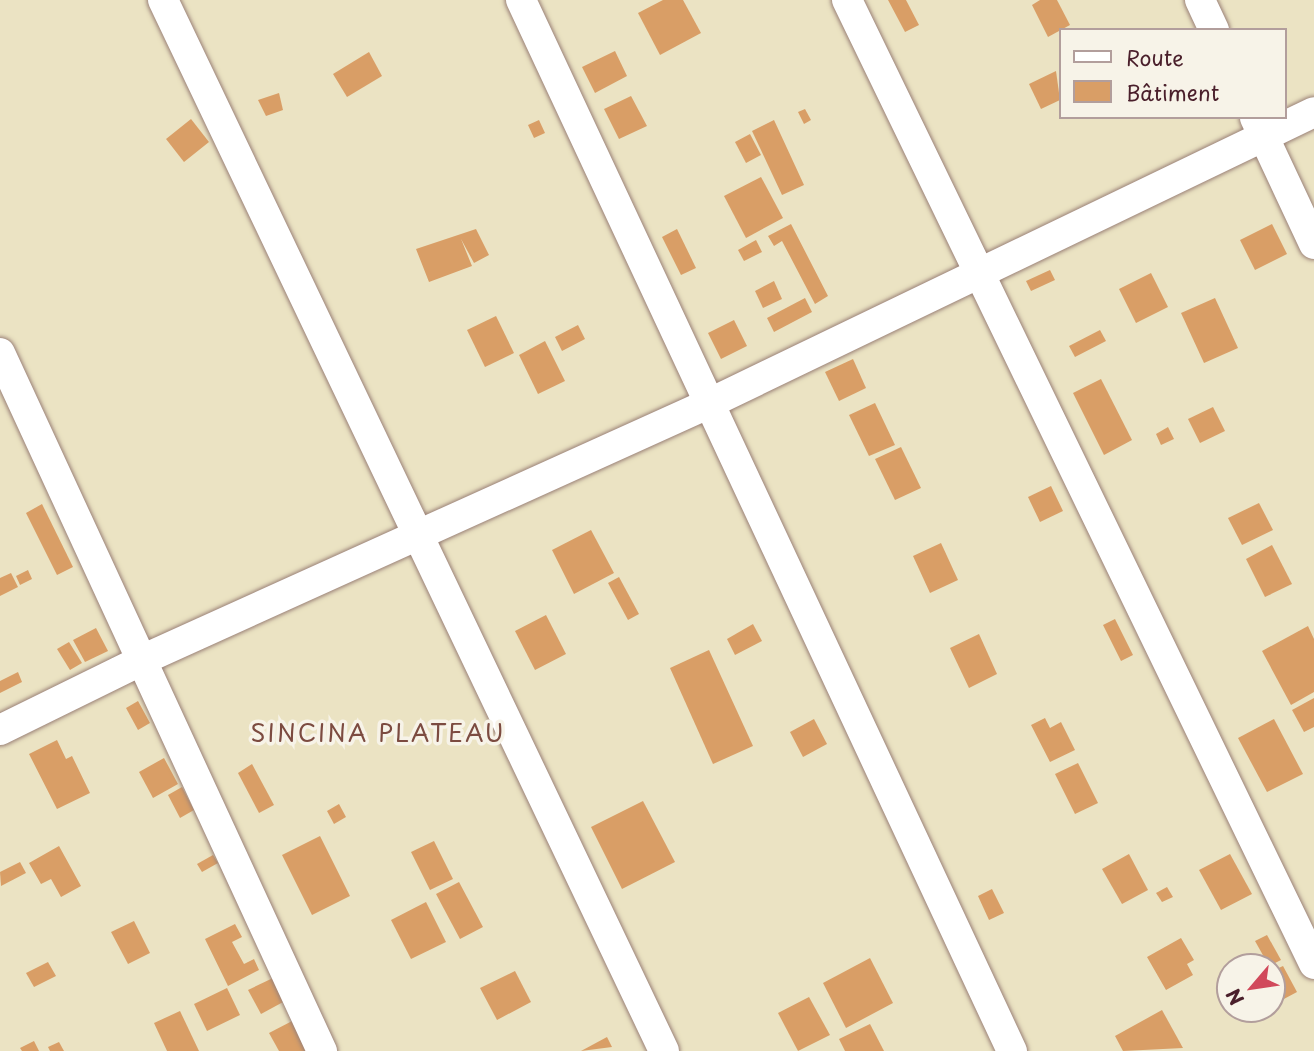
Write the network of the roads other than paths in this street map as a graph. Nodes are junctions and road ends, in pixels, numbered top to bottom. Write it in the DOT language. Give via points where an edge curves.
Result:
graph roads {
  1 [pos="163,0"];
  2 [pos="521,0"];
  3 [pos="847,0"];
  4 [pos="1200,0"];
  5 [pos="1213,28"];
  6 [pos="1314,112"];
  7 [pos="1259,127"];
  8 [pos="1314,244"];
  9 [pos="978,273"];
  10 [pos="0,353"];
  11 [pos="710,403"];
  12 [pos="419,536"];
  13 [pos="144,660"];
  14 [pos="0,730"];
  15 [pos="1314,964"];
  16 [pos="322,1051"];
  17 [pos="664,1051"];
  18 [pos="1012,1051"];
  1 -- 12 [label="street"];
  2 -- 11 [label="street"];
  3 -- 9 [label="street"];
  4 -- 5 [label="street"];
  6 -- 7 [label="street"];
  7 -- 8 [label="street"];
  7 -- 9 [label="street"];
  9 -- 11 [label="street"];
  9 -- 15 [label="street"];
  10 -- 13 [label="street"];
  11 -- 12 [label="street"];
  11 -- 18 [label="street"];
  12 -- 13 [label="street"];
  12 -- 17 [label="street"];
  13 -- 14 [label="street"];
  13 -- 16 [label="street"];
}
